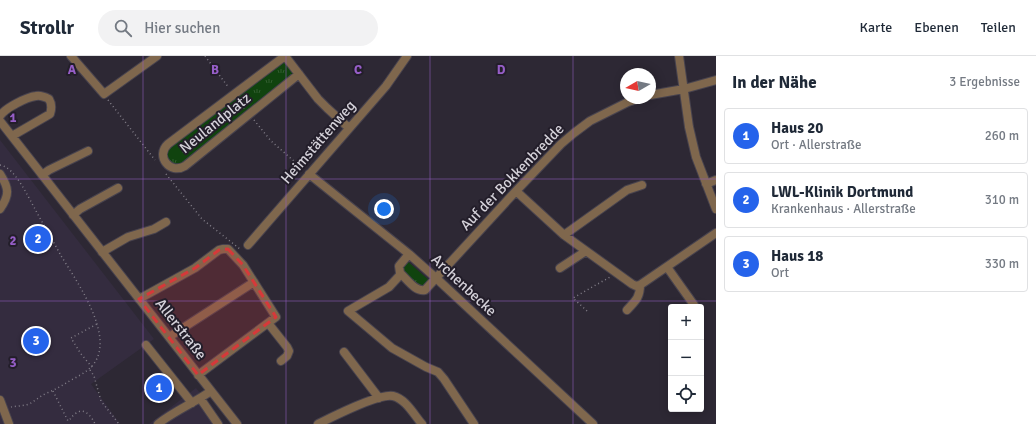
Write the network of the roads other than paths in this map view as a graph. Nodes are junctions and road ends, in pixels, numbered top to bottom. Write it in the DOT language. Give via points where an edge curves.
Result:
graph roads {
  1 [pos="71,56"];
  2 [pos="157,56"];
  3 [pos="285,56"];
  4 [pos="407,56"];
  5 [pos="679,56"];
  6 [pos="299,74"];
  7 [pos="716,80"];
  8 [pos="684,89"];
  9 [pos="656,94"];
  10 [pos="624,104"];
  11 [pos="0,116"];
  12 [pos="0,121"];
  13 [pos="349,128"];
  14 [pos="12,136"];
  15 [pos="88,151"];
  16 [pos="0,174"];
  17 [pos="309,174"];
  18 [pos="42,175"];
  19 [pos="716,180"];
  20 [pos="706,184"];
  21 [pos="642,185"];
  22 [pos="118,188"];
  23 [pos="516,191"];
  24 [pos="0,209"];
  25 [pos="716,209"];
  26 [pos="73,215"];
  27 [pos="166,222"];
  28 [pos="716,233"];
  29 [pos="564,235"];
  30 [pos="248,245"];
  31 [pos="586,251"];
  32 [pos="102,252"];
  33 [pos="409,254"];
  34 [pos="667,267"];
  35 [pos="560,268"];
  36 [pos="401,274"];
  37 [pos="436,278"];
  38 [pos="254,282"];
  39 [pos="640,285"];
  40 [pos="139,299"];
  41 [pos="693,304"];
  42 [pos="627,310"];
  43 [pos="268,323"];
  44 [pos="169,337"];
  45 [pos="146,345"];
  46 [pos="344,352"];
  47 [pos="280,362"];
  48 [pos="198,375"];
  49 [pos="211,390"];
  50 [pos="200,398"];
  51 [pos="379,398"];
  52 [pos="0,400"];
  53 [pos="192,403"];
  54 [pos="419,423"];
  55 [pos="9,424"];
  56 [pos="158,424"];
  57 [pos="218,424"];
  58 [pos="237,424"];
  59 [pos="318,424"];
  60 [pos="474,424"];
  61 [pos="593,424"];
  1 -- 2 [label="street" via="104,94"];
  3 -- 6 [label="street"];
  3 -- 6 [label="street, Neulandplatz" via="165,147 163,155 168,165 176,169 185,166"];
  4 -- 13 [label="street, Heimstättenweg" via="386,86"];
  5 -- 8 [label="street"];
  6 -- 13 [label="street" via="318,98"];
  7 -- 8 [label="street"];
  8 -- 9 [label="street"];
  8 -- 20 [label="street" via="689,127"];
  10 -- 23 [label="street, Auf der Bokkenbredde" via="574,133"];
  11 -- 14 [label="street" via="29,98 37,96 48,99 51,103 50,114"];
  12 -- 14 [label="street, Allerstraße"];
  13 -- 17 [label="street, Heimstättenweg"];
  14 -- 18 [label="street, Allerstraße"];
  15 -- 18 [label="street"];
  16 -- 24 [label="street" via="6,183 7,194"];
  17 -- 30 [label="street, Heimstättenweg"];
  17 -- 33 [label="street, Archenbecke"];
  18 -- 26 [label="street, Allerstraße"];
  19 -- 20 [label="street"];
  20 -- 25 [label="street"];
  21 -- 29 [label="street" via="627,190"];
  22 -- 26 [label="street"];
  23 -- 29 [label="street"];
  23 -- 37 [label="street, Auf der Bokkenbredde"];
  26 -- 32 [label="street, Allerstraße"];
  27 -- 32 [label="street" via="154,229 128,237"];
  28 -- 34 [label="street"];
  29 -- 31 [label="street"];
  31 -- 35 [label="street"];
  31 -- 39 [label="street" via="632,284"];
  32 -- 40 [label="street, Allerstraße"];
  33 -- 36 [label="street" via="399,266"];
  33 -- 37 [label="street, Archenbecke"];
  34 -- 39 [label="street"];
  34 -- 41 [label="street"];
  36 -- 37 [label="street, Auf der Bokkenbredde" via="421,291"];
  36 -- 60 [label="street" via="389,287 348,311 392,348 438,372"];
  37 -- 61 [label="street, Archenbecke"];
  38 -- 40 [label="street" via="232,253 228,249 223,249 195,268"];
  38 -- 43 [label="street" via="276,317"];
  38 -- 44 [label="street"];
  39 -- 42 [label="street" via="637,299"];
  40 -- 44 [label="street, Allerstraße"];
  43 -- 47 [label="street" via="289,351"];
  43 -- 48 [label="street"];
  44 -- 48 [label="street, Allerstraße"];
  45 -- 53 [label="street"];
  46 -- 51 [label="street"];
  48 -- 49 [label="street, Allerstraße"];
  49 -- 50 [label="street"];
  49 -- 58 [label="street, Allerstraße"];
  50 -- 53 [label="street"];
  50 -- 57 [label="street"];
  51 -- 54 [label="street" via="394,396 403,401"];
  51 -- 59 [label="street"];
  52 -- 55 [label="street"];
  53 -- 56 [label="street"];
}
